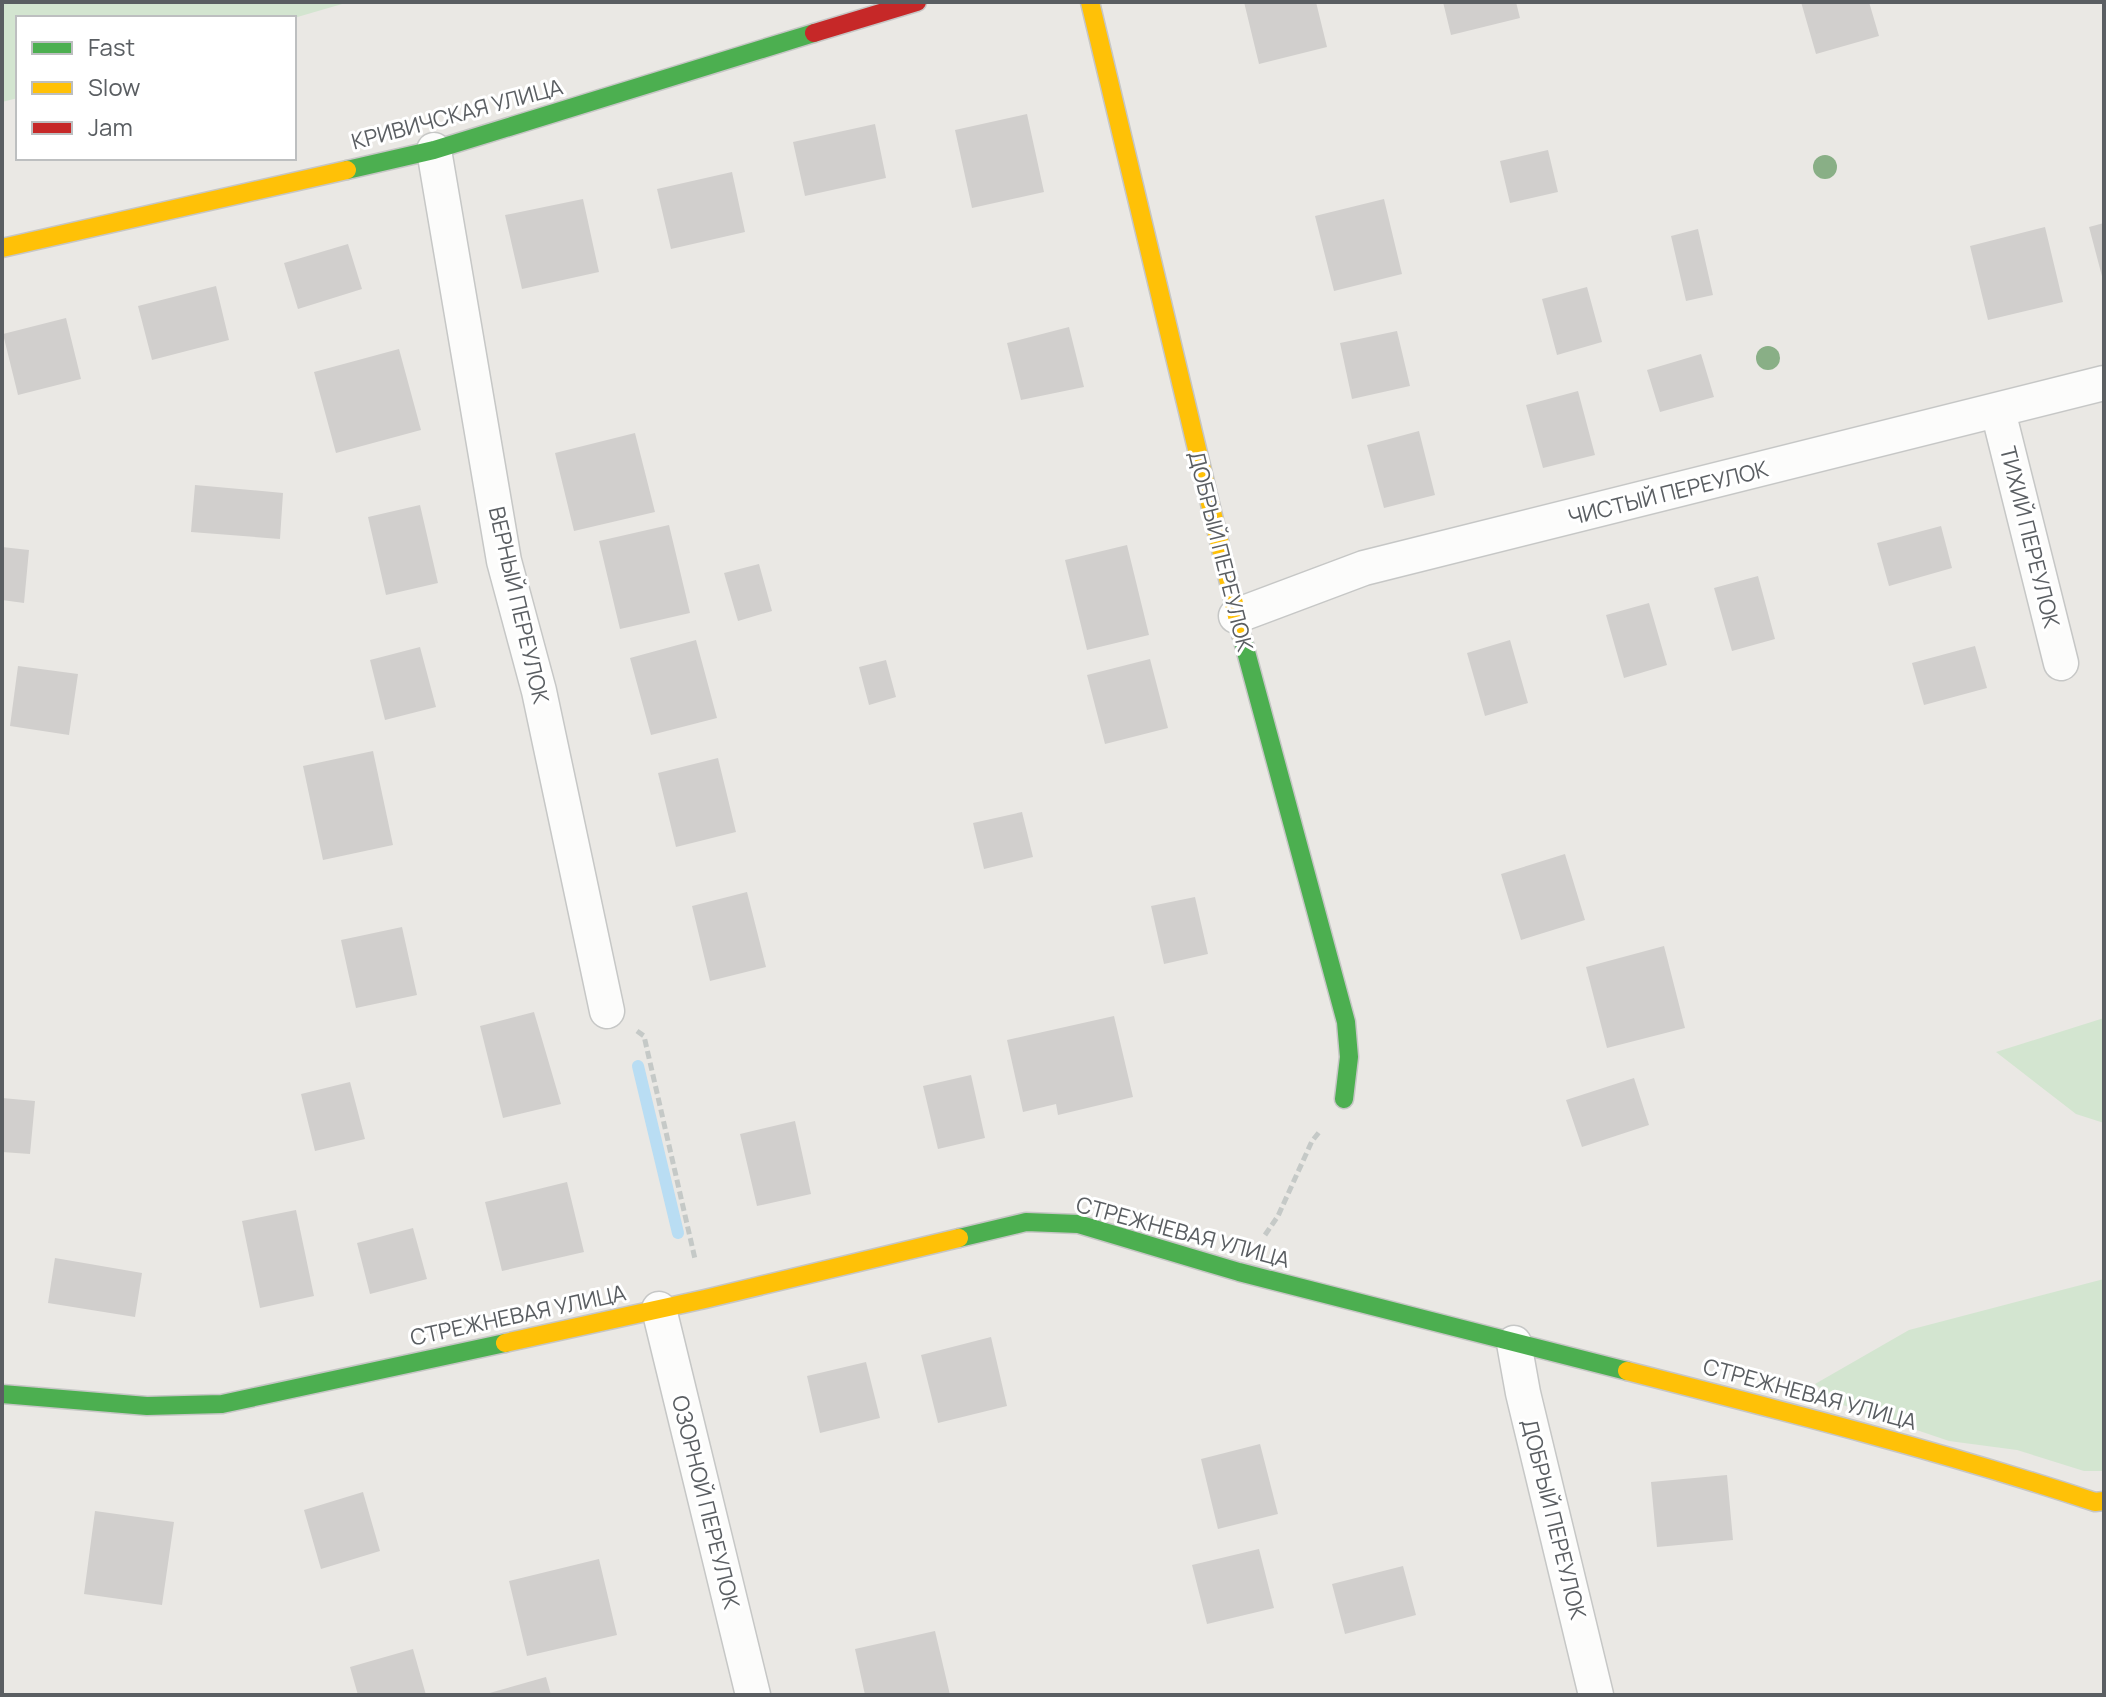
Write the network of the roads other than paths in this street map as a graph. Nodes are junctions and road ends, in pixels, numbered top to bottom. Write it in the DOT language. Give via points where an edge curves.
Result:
graph roads {
  1 [pos="917,2"];
  2 [pos="1090,2"];
  3 [pos="434,150"];
  4 [pos="2,248"];
  5 [pos="2104,383"];
  6 [pos="1998,411"];
  7 [pos="1236,616"];
  8 [pos="2061,663"];
  9 [pos="607,1011"];
  10 [pos="1344,1099"];
  11 [pos="659,1309"];
  12 [pos="1514,1343"];
  13 [pos="2,1394"];
  14 [pos="2104,1501"];
  15 [pos="753,1695"];
  16 [pos="1596,1695"];
  1 -- 3 [label="street, КРИВИЧСКАЯ УЛИЦА"];
  2 -- 7 [label="street, ДОБРЫЙ ПЕРЕУЛОК"];
  3 -- 4 [label="street, КРИВИЧСКАЯ УЛИЦА"];
  3 -- 9 [label="street, ВЕРНЫЙ ПЕРЕУЛОК" via="504,561 539,691"];
  5 -- 6 [label="street, ЧИСТЫЙ ПЕРЕУЛОК"];
  6 -- 7 [label="street, ЧИСТЫЙ ПЕРЕУЛОК" via="1364,568"];
  6 -- 8 [label="street, ТИХИЙ ПЕРЕУЛОК"];
  7 -- 10 [label="street, ДОБРЫЙ ПЕРЕУЛОК" via="1346,1022"];
  11 -- 12 [label="street, СТРЕЖНЕВАЯ УЛИЦА" via="1026,1222 1078,1224"];
  11 -- 13 [label="street, СТРЕЖНЕВАЯ УЛИЦА" via="222,1404 147,1406"];
  11 -- 15 [label="street, ОЗОРНОЙ ПЕРЕУЛОК"];
  12 -- 14 [label="street, СТРЕЖНЕВАЯ УЛИЦА" via="1860,1430"];
  12 -- 16 [label="street, ДОБРЫЙ ПЕРЕУЛОК"];
}
